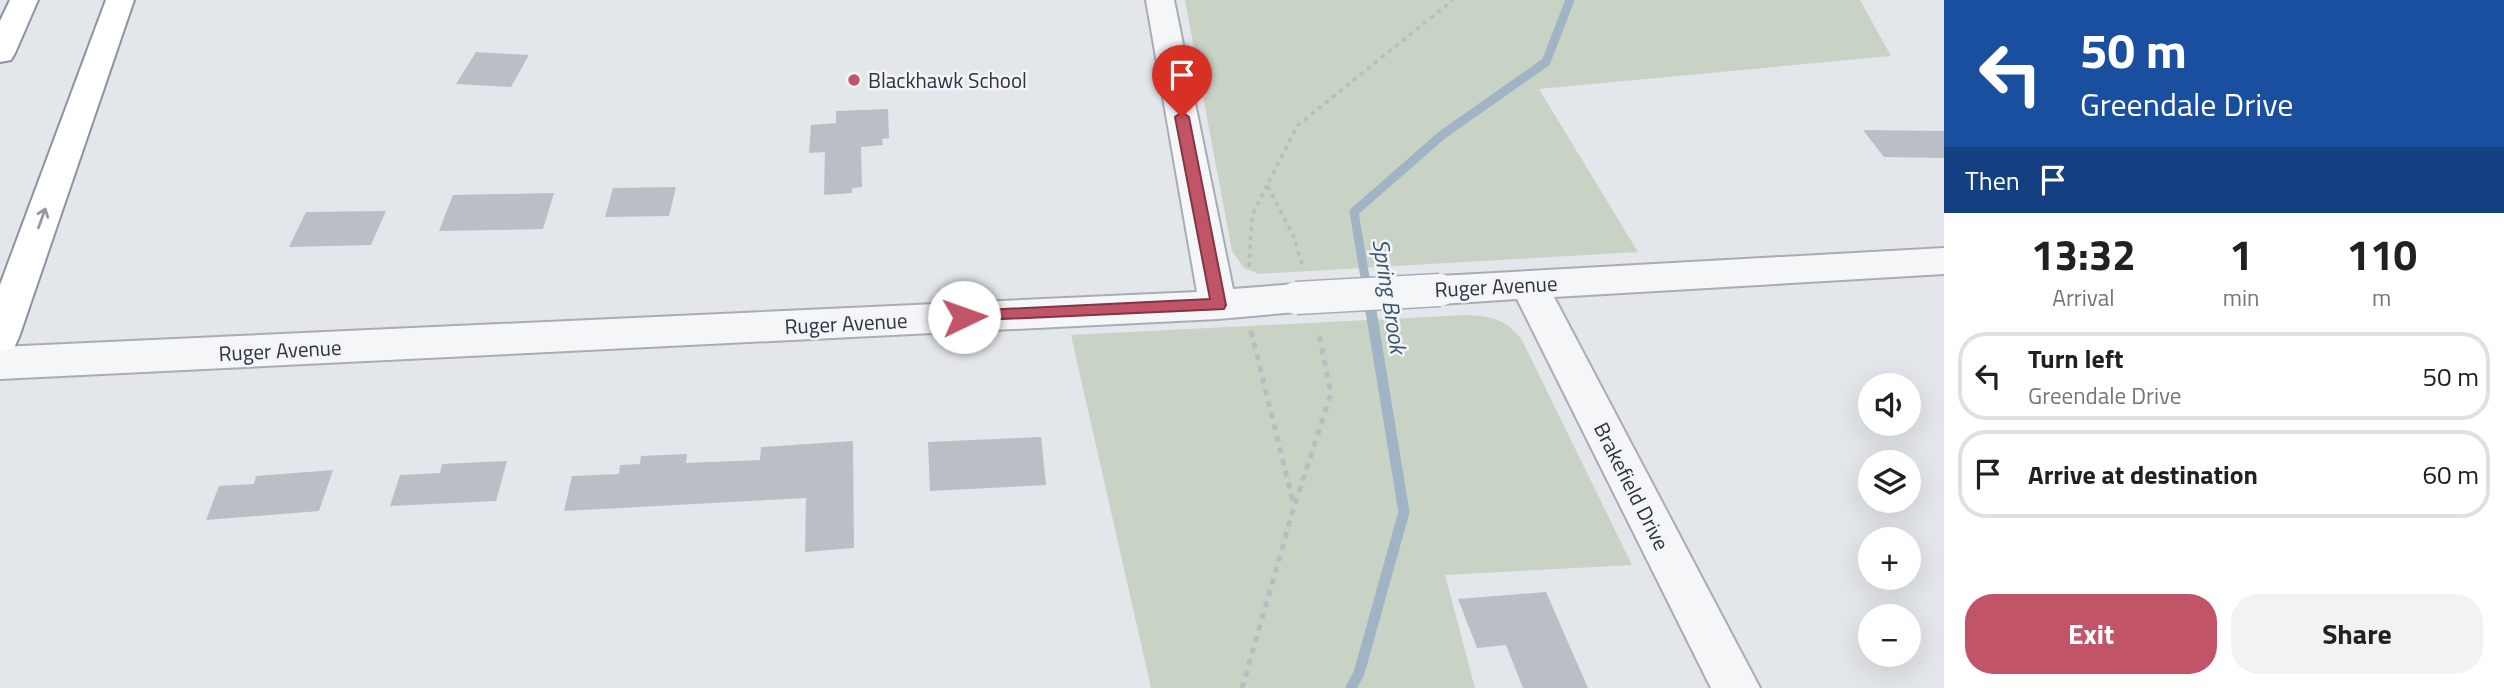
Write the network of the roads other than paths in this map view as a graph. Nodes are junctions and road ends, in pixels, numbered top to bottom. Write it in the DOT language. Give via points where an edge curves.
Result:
graph roads {
  1 [pos="24,0"];
  2 [pos="120,0"];
  3 [pos="1160,0"];
  4 [pos="0,53"];
  5 [pos="1944,261"];
  6 [pos="1528,284"];
  7 [pos="1233,304"];
  8 [pos="0,337"];
  9 [pos="0,363"];
  10 [pos="1736,688"];
  1 -- 4 [label="highway"];
  8 -- 2 [label="highway, one-way"];
  3 -- 7 [label="street"];
  5 -- 6 [label="street, Ruger Avenue"];
  6 -- 7 [label="street, Ruger Avenue, bridge"];
  6 -- 10 [label="street, Brakefield Drive"];
  7 -- 9 [label="street, Ruger Avenue"];
}
